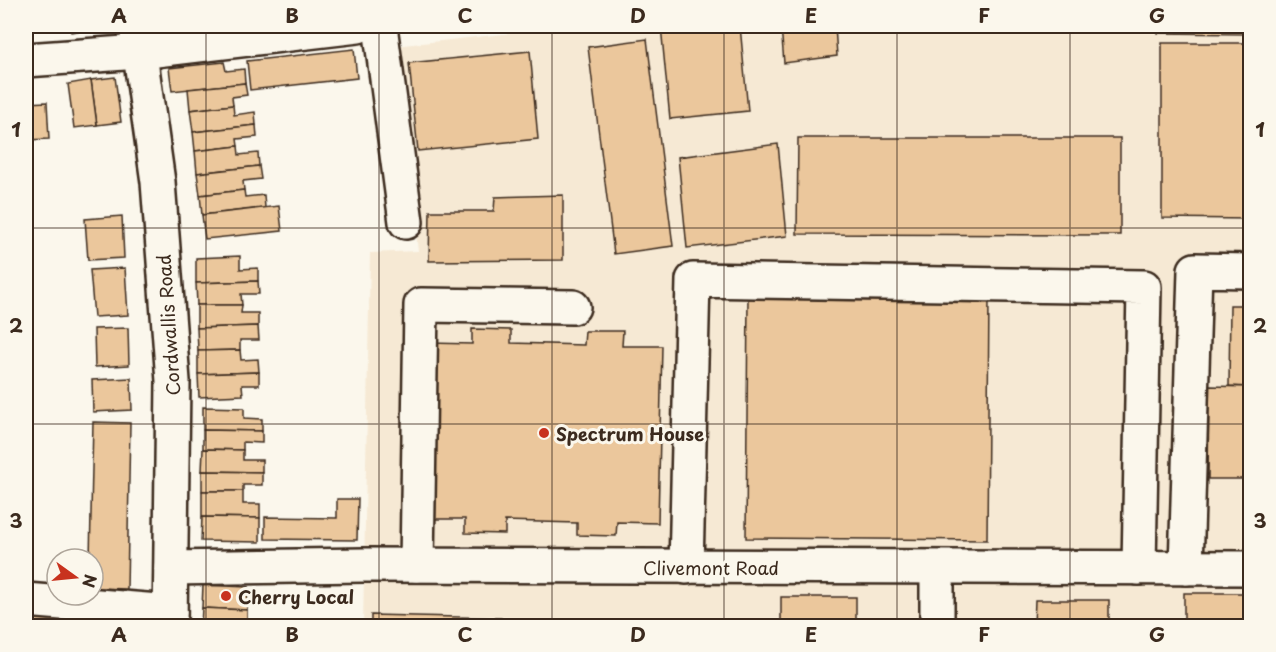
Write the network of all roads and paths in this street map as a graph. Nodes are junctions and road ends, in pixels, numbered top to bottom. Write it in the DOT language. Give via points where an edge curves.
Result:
graph roads {
  1 [pos="358,26"];
  2 [pos="380,26"];
  3 [pos="138,39"];
  4 [pos="26,60"];
  5 [pos="406,222"];
  6 [pos="1251,271"];
  7 [pos="573,307"];
  8 [pos="417,565"];
  9 [pos="686,567"];
  10 [pos="171,568"];
  11 [pos="1139,568"];
  12 [pos="1186,568"];
  13 [pos="1251,568"];
  14 [pos="937,569"];
  15 [pos="26,600"];
  16 [pos="170,619"];
  17 [pos="937,627"];
  1 -- 3 [label="street"];
  2 -- 5 [label="street"];
  3 -- 4 [label="street"];
  3 -- 10 [label="street, Cordwallis Road" via="158,182 173,381"];
  6 -- 12 [label="street" via="1195,270"];
  7 -- 8 [label="street" via="421,305"];
  8 -- 9 [label="street, Clivemont Road"];
  8 -- 10 [label="street, Clivemont Road"];
  9 -- 11 [label="street" via="693,280 1144,287"];
  9 -- 14 [label="street, Clivemont Road"];
  10 -- 16 [label="street, Cordwallis Road"];
  11 -- 12 [label="street, Clivemont Road"];
  11 -- 14 [label="street, Clivemont Road"];
  12 -- 13 [label="street, Clivemont Road"];
  14 -- 17 [label="street"];
  15 -- 16 [label="street"];
}
